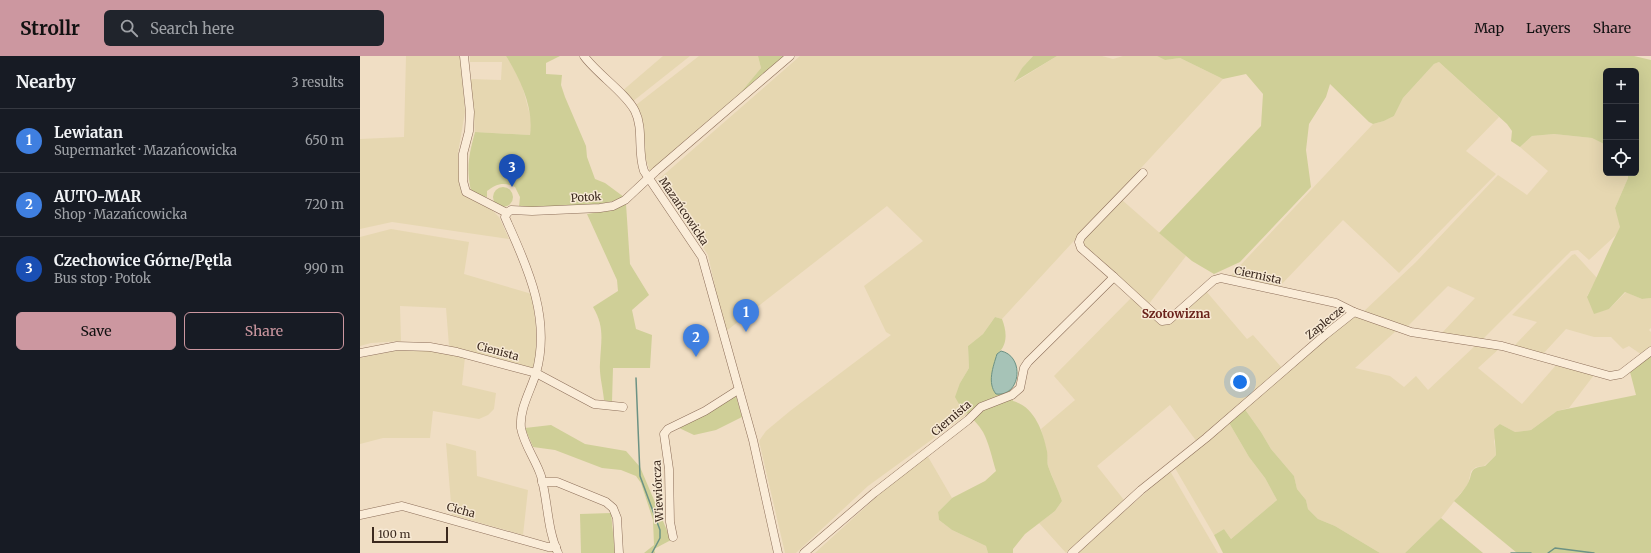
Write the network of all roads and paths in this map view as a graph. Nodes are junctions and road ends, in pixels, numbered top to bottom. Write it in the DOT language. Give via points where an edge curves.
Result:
graph roads {
  1 [pos="464,56"];
  2 [pos="584,56"];
  3 [pos="790,56"];
  4 [pos="1143,173"];
  5 [pos="649,179"];
  6 [pos="510,211"];
  7 [pos="1114,277"];
  8 [pos="1354,312"];
  9 [pos="1651,351"];
  10 [pos="360,353"];
  11 [pos="536,373"];
  12 [pos="738,390"];
  13 [pos="623,407"];
  14 [pos="542,482"];
  15 [pos="360,515"];
  16 [pos="673,537"];
  17 [pos="557,550"];
  18 [pos="620,553"];
  19 [pos="778,553"];
  20 [pos="804,553"];
  21 [pos="1072,553"];
  1 -- 6 [label="street" via="470,112 470,131 463,154 463,181 466,192"];
  2 -- 5 [label="street" via="636,112 640,161"];
  3 -- 5 [label="street, Mazańcowicka"];
  4 -- 7 [label="street, Ciernista" via="1079,242 1081,248"];
  5 -- 6 [label="street, Potok" via="614,206"];
  5 -- 12 [label="street, Mazańcowicka" via="702,257"];
  6 -- 11 [label="street" via="505,217 523,258 539,310 540,352"];
  7 -- 8 [label="street, Ciernista" via="1160,319 1166,321 1214,280 1220,278 1336,303"];
  7 -- 20 [label="street, Ciernista" via="1028,362 1024,368 1020,388 1012,395 980,407 968,420 874,492"];
  8 -- 9 [label="street, Zaplecze" via="1411,332 1502,346 1610,376 1621,374"];
  8 -- 21 [label="street, Zaplecze" via="1141,490"];
  10 -- 11 [label="street, Cienista" via="397,346 430,347"];
  11 -- 13 [label="street, Cienista" via="594,404"];
  11 -- 14 [label="street" via="523,412 521,428"];
  12 -- 16 [label="street, Wiewiórcza" via="705,411 668,429 664,434"];
  12 -- 19 [label="street, Mazańcowicka" via="753,440"];
  14 -- 17 [label="street"];
  14 -- 18 [label="street" via="557,482 606,502 613,508 617,518"];
  15 -- 17 [label="street, Cicha" via="402,506"];
}
